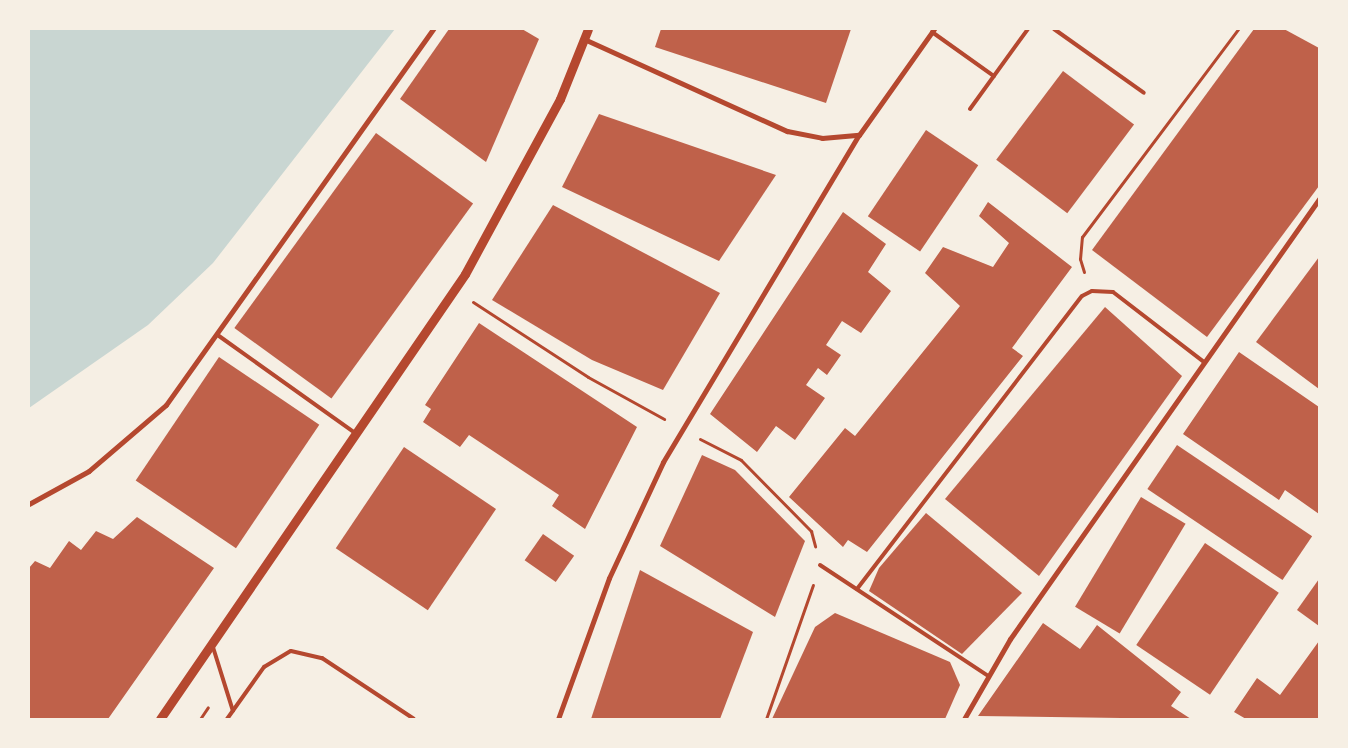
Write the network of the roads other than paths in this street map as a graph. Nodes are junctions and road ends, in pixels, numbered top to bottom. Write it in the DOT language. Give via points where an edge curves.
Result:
graph roads {
  1 [pos="433,29"];
  2 [pos="588,29"];
  3 [pos="1028,29"];
  4 [pos="1054,29"];
  5 [pos="933,30"];
  6 [pos="584,39"];
  7 [pos="994,76"];
  8 [pos="1144,93"];
  9 [pos="970,109"];
  10 [pos="859,135"];
  11 [pos="1319,199"];
  12 [pos="219,336"];
  13 [pos="1204,362"];
  14 [pos="357,434"];
  15 [pos="29,504"];
  16 [pos="820,564"];
  17 [pos="857,589"];
  18 [pos="212,644"];
  19 [pos="987,675"];
  20 [pos="233,711"];
  21 [pos="160,719"];
  22 [pos="228,719"];
  23 [pos="414,719"];
  24 [pos="558,719"];
  25 [pos="964,719"];
  1 -- 12 [label="street"];
  2 -- 6 [label="street"];
  3 -- 7 [label="lane"];
  4 -- 8 [label="lane"];
  5 -- 7 [label="lane"];
  5 -- 10 [label="street"];
  6 -- 10 [label="street" via="786,131 822,138"];
  6 -- 14 [label="street" via="524,171 454,290"];
  7 -- 9 [label="lane"];
  10 -- 24 [label="street" via="681,429 609,578"];
  11 -- 13 [label="street"];
  12 -- 14 [label="lane"];
  12 -- 15 [label="street" via="166,405 130,440 89,471"];
  13 -- 17 [label="lane" via="1118,295 1092,291 1075,304"];
  13 -- 19 [label="street"];
  14 -- 18 [label="street"];
  16 -- 17 [label="lane"];
  17 -- 19 [label="lane"];
  18 -- 20 [label="lane"];
  18 -- 21 [label="street"];
  19 -- 25 [label="street"];
  20 -- 22 [label="lane"];
  20 -- 23 [label="lane" via="276,657 308,651"];
}
